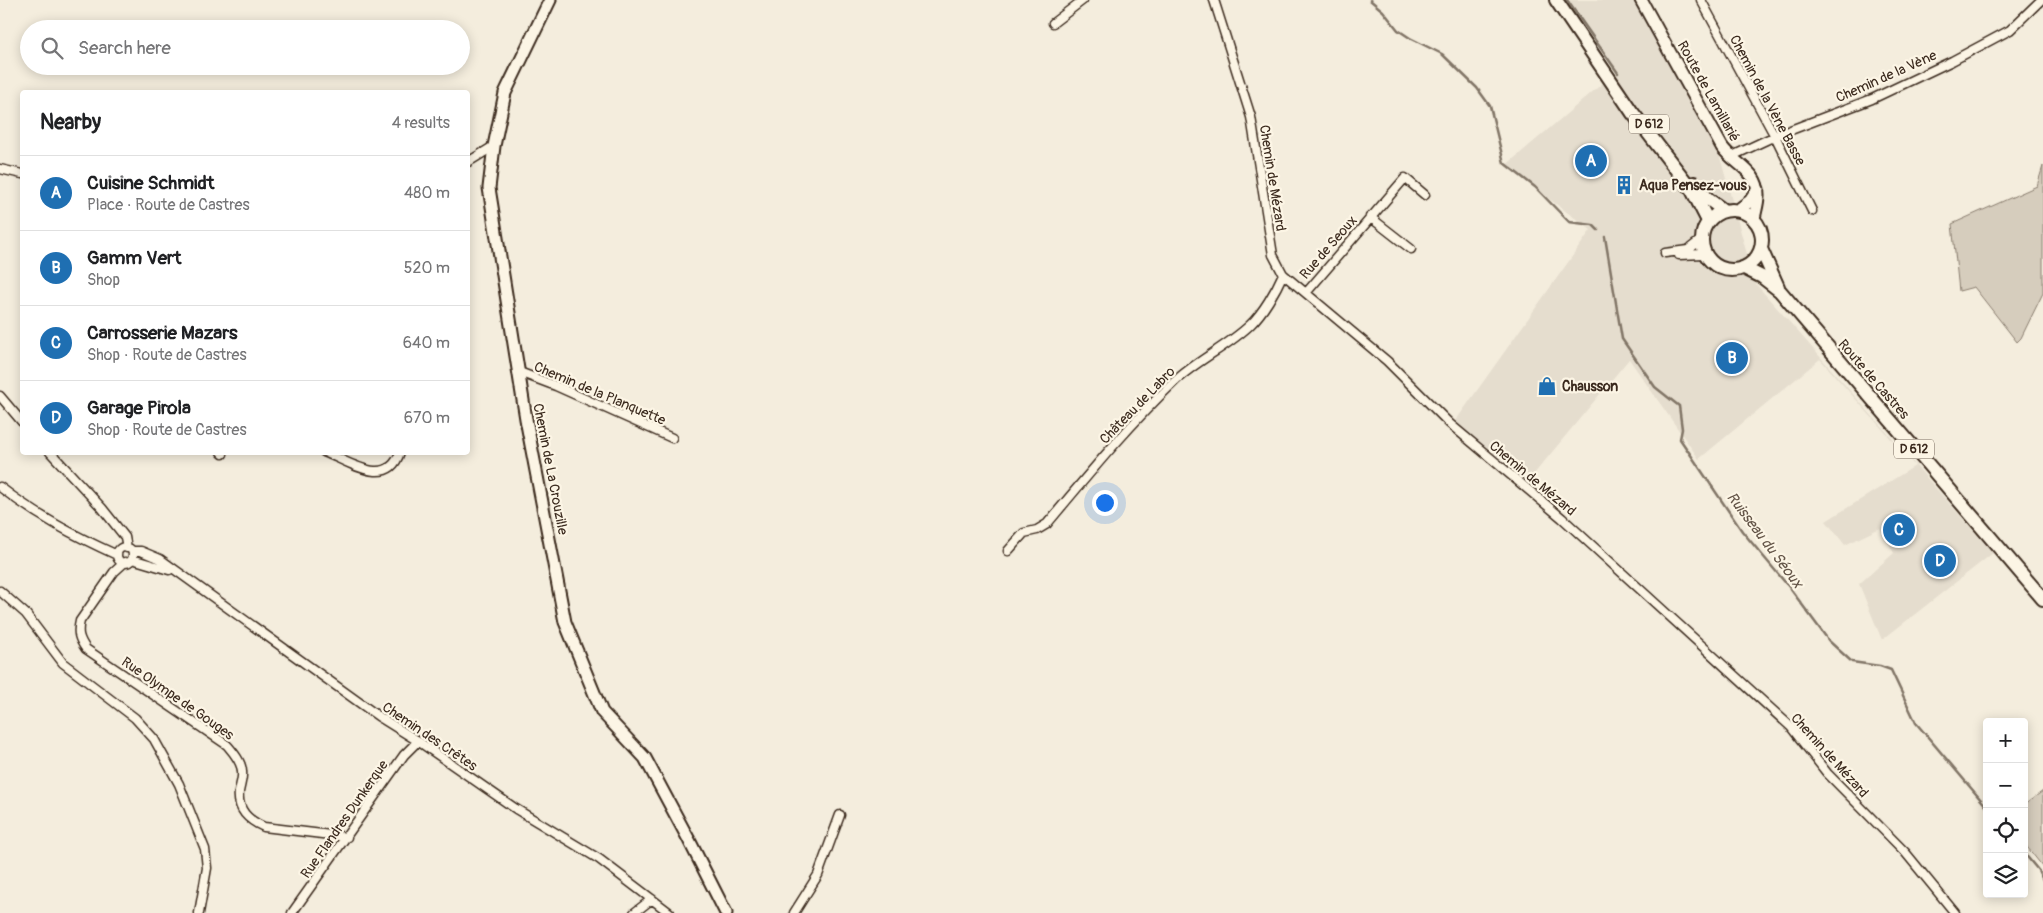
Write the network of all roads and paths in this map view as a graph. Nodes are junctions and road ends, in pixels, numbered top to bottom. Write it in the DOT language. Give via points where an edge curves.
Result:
graph roads {
  1 [pos="550,0"];
  2 [pos="1083,0"];
  3 [pos="1214,0"];
  4 [pos="1556,0"];
  5 [pos="1641,0"];
  6 [pos="1701,0"];
  7 [pos="2041,0"];
  8 [pos="1053,23"];
  9 [pos="1611,79"];
  10 [pos="1775,136"];
  11 [pos="494,146"];
  12 [pos="1730,157"];
  13 [pos="470,161"];
  14 [pos="0,169"];
  15 [pos="20,174"];
  16 [pos="1758,189"];
  17 [pos="1425,195"];
  18 [pos="1724,210"];
  19 [pos="1738,210"];
  20 [pos="1812,211"];
  21 [pos="1370,217"];
  22 [pos="1754,219"];
  23 [pos="1708,221"];
  24 [pos="1702,239"];
  25 [pos="1411,249"];
  26 [pos="1761,249"];
  27 [pos="1704,254"];
  28 [pos="1744,268"];
  29 [pos="1283,274"];
  30 [pos="1780,291"];
  31 [pos="1306,293"];
  32 [pos="518,372"];
  33 [pos="0,396"];
  34 [pos="20,420"];
  35 [pos="672,438"];
  36 [pos="53,455"];
  37 [pos="332,455"];
  38 [pos="399,455"];
  39 [pos="0,487"];
  40 [pos="1008,552"];
  41 [pos="124,555"];
  42 [pos="0,591"];
  43 [pos="2043,599"];
  44 [pos="418,740"];
  45 [pos="840,815"];
  46 [pos="347,837"];
  47 [pos="652,900"];
  48 [pos="199,913"];
  49 [pos="292,913"];
  50 [pos="634,913"];
  51 [pos="670,913"];
  52 [pos="726,913"];
  53 [pos="794,913"];
  54 [pos="1956,913"];
  1 -- 11 [label="street, Chemin de La Crouzille" via="505,93"];
  2 -- 8 [label="street"];
  3 -- 29 [label="street, Chemin de Mézard" via="1251,117 1273,255"];
  4 -- 9 [label="main road, D 612"];
  5 -- 12 [label="street, Route de Lamillarié"];
  6 -- 10 [label="street, Chemin de la Vène Basse"];
  7 -- 10 [label="street, Chemin de la Vène" via="2010,30 1978,47 1872,99"];
  9 -- 18 [label="main road, D 612" via="1697,187"];
  9 -- 23 [label="main road, D 612" via="1692,190"];
  10 -- 12 [label="street, Chemin de la Vène"];
  10 -- 20 [label="street, Chemin de la Vène Basse"];
  11 -- 13 [label="street"];
  11 -- 32 [label="street, Chemin de La Crouzille" via="489,188"];
  12 -- 16 [label="street, Route de Lamillarié" via="1753,175"];
  14 -- 15 [label="street"];
  16 -- 19 [label="street"];
  16 -- 22 [label="street"];
  17 -- 21 [label="street, Rue de Seoux" via="1405,178"];
  18 -- 19 [label="main road"];
  18 -- 23 [label="main road"];
  19 -- 22 [label="main road"];
  21 -- 25 [label="street, Rue de Seoux"];
  21 -- 31 [label="street, Rue de Seoux"];
  22 -- 26 [label="main road" via="1762,234"];
  23 -- 24 [label="main road"];
  24 -- 27 [label="main road"];
  24 -- 27 [label="street" via="1688,250 1665,253"];
  26 -- 28 [label="main road" via="1752,263"];
  26 -- 30 [label="main road, Route de Castres / D 612"];
  27 -- 28 [label="main road" via="1717,267"];
  28 -- 30 [label="main road, Route de Castres / D 612"];
  29 -- 31 [label="street, Chemin de Mézard"];
  29 -- 40 [label="street, Château de Labro" via="1252,324 1153,402 1047,524 1024,533"];
  30 -- 43 [label="main road, Route de Castres / D 612"];
  31 -- 54 [label="street, Chemin de Mézard" via="1387,361 1450,424 1562,518 1791,727 1827,772 1905,852"];
  32 -- 35 [label="street, Chemin de la Planquette"];
  32 -- 52 [label="street, Chemin de La Crouzille" via="565,622 602,712 645,758"];
  33 -- 34 [label="street"];
  36 -- 41 [label="street" via="125,537"];
  37 -- 38 [label="street" via="374,472 387,470 397,462"];
  39 -- 41 [label="street, Chemin des Crêtes" via="70,534"];
  41 -- 44 [label="street, Chemin des Crêtes" via="141,551 160,559 378,716"];
  41 -- 46 [label="street, Rue Olympe de Gouges" via="80,621 79,639 86,649 227,745 242,772 239,804 252,822 264,827"];
  42 -- 48 [label="street" via="26,614 63,663 135,718 154,739 179,784 205,848 207,868"];
  44 -- 46 [label="street, Rue Flandres Dunkerque"];
  44 -- 47 [label="street, Chemin des Crêtes" via="516,810 599,859"];
  45 -- 53 [label="street" via="818,875"];
  46 -- 49 [label="street, Rue Flandres Dunkerque"];
  47 -- 50 [label="street"];
  47 -- 51 [label="street, Chemin des Crêtes"];
}
